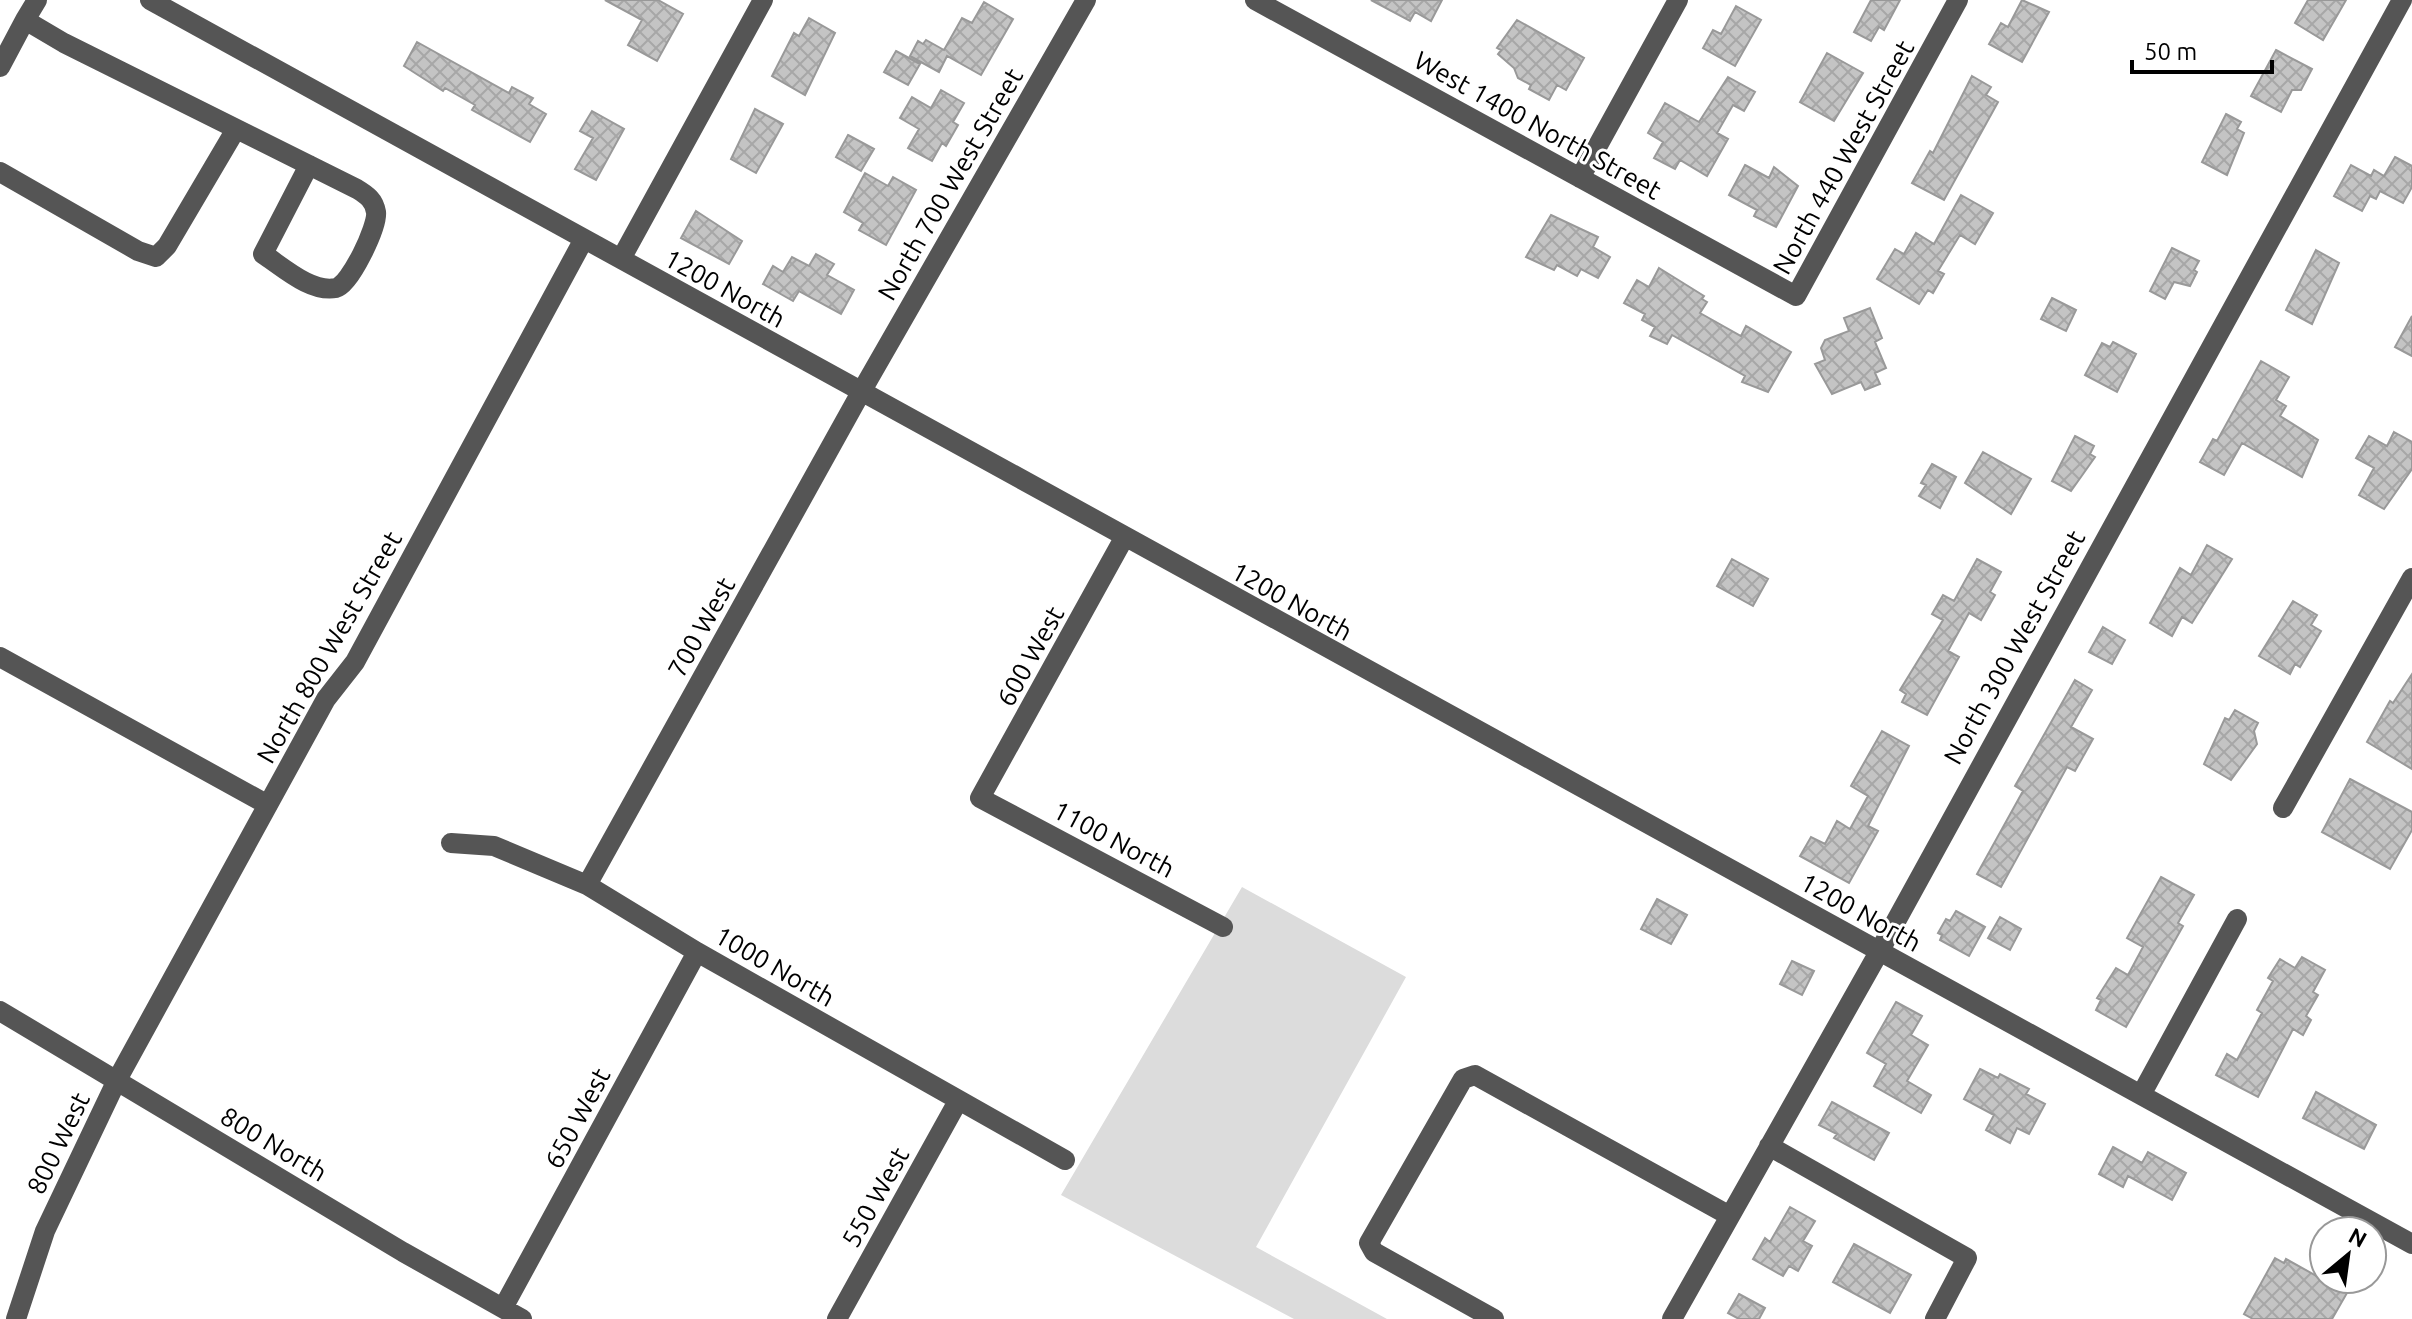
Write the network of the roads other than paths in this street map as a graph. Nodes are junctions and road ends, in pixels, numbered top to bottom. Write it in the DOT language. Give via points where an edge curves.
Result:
graph roads {
  1 [pos="37,0"];
  2 [pos="150,0"];
  3 [pos="1086,0"];
  4 [pos="1255,0"];
  5 [pos="1678,0"];
  6 [pos="1958,0"];
  7 [pos="2402,0"];
  8 [pos="760,1"];
  9 [pos="25,20"];
  10 [pos="0,67"];
  11 [pos="236,129"];
  12 [pos="309,165"];
  13 [pos="0,172"];
  14 [pos="1580,178"];
  15 [pos="584,239"];
  16 [pos="621,259"];
  17 [pos="1796,296"];
  18 [pos="860,394"];
  19 [pos="1124,538"];
  20 [pos="2412,578"];
  21 [pos="0,657"];
  22 [pos="980,798"];
  23 [pos="268,805"];
  24 [pos="2283,808"];
  25 [pos="451,843"];
  26 [pos="587,885"];
  27 [pos="2237,919"];
  28 [pos="1223,927"];
  29 [pos="697,952"];
  30 [pos="1879,952"];
  31 [pos="0,1011"];
  32 [pos="117,1080"];
  33 [pos="2141,1095"];
  34 [pos="958,1101"];
  35 [pos="1769,1146"];
  36 [pos="1065,1160"];
  37 [pos="1730,1216"];
  38 [pos="2412,1244"];
  39 [pos="503,1308"];
  40 [pos="16,1319"];
  41 [pos="522,1319"];
  42 [pos="837,1319"];
  43 [pos="1494,1319"];
  44 [pos="1672,1319"];
  45 [pos="1935,1319"];
  1 -- 9 [label="street"];
  2 -- 15 [label="street, 1200 North"];
  3 -- 18 [label="street, North 700 West Street"];
  4 -- 14 [label="street, West 1400 North Street"];
  5 -- 14 [label="street"];
  6 -- 17 [label="street, North 440 West Street"];
  7 -- 30 [label="street, North 300 West Street"];
  8 -- 16 [label="street"];
  9 -- 10 [label="street"];
  9 -- 11 [label="street"];
  11 -- 12 [label="street"];
  11 -- 13 [label="street" via="156,257"];
  12 -- 12 [label="street" via="372,198 377,215 347,282 336,288 312,285 263,254"];
  14 -- 17 [label="street, West 1400 North Street"];
  15 -- 16 [label="street, 1200 North"];
  15 -- 23 [label="street, North 800 West Street" via="355,662 326,699"];
  16 -- 18 [label="street, 1200 North"];
  18 -- 19 [label="street, 1200 North"];
  18 -- 26 [label="street, 700 West"];
  19 -- 22 [label="street, 600 West"];
  19 -- 30 [label="street, 1200 North"];
  20 -- 24 [label="street"];
  21 -- 23 [label="street"];
  22 -- 28 [label="street, 1100 North"];
  23 -- 32 [label="street, North 800 West Street"];
  25 -- 26 [label="street, 1000 North" via="494,846"];
  26 -- 29 [label="street, 1000 North"];
  27 -- 33 [label="street"];
  29 -- 34 [label="street, 1000 North"];
  29 -- 39 [label="street, 650 West"];
  30 -- 33 [label="street, 1200 North"];
  30 -- 35 [label="street, North 300 West Street"];
  31 -- 32 [label="street, 800 North"];
  32 -- 39 [label="street, 800 North"];
  32 -- 40 [label="street, 800 West" via="45,1231"];
  33 -- 38 [label="street, 1200 North"];
  34 -- 36 [label="street, 1000 North"];
  34 -- 42 [label="street, 550 West"];
  35 -- 37 [label="street, North 300 West Street"];
  35 -- 45 [label="street" via="1967,1258"];
  37 -- 43 [label="street" via="1475,1075 1463,1079 1369,1243 1374,1252"];
  37 -- 44 [label="street, North 300 West Street"];
  39 -- 41 [label="street, 800 North"];
}
